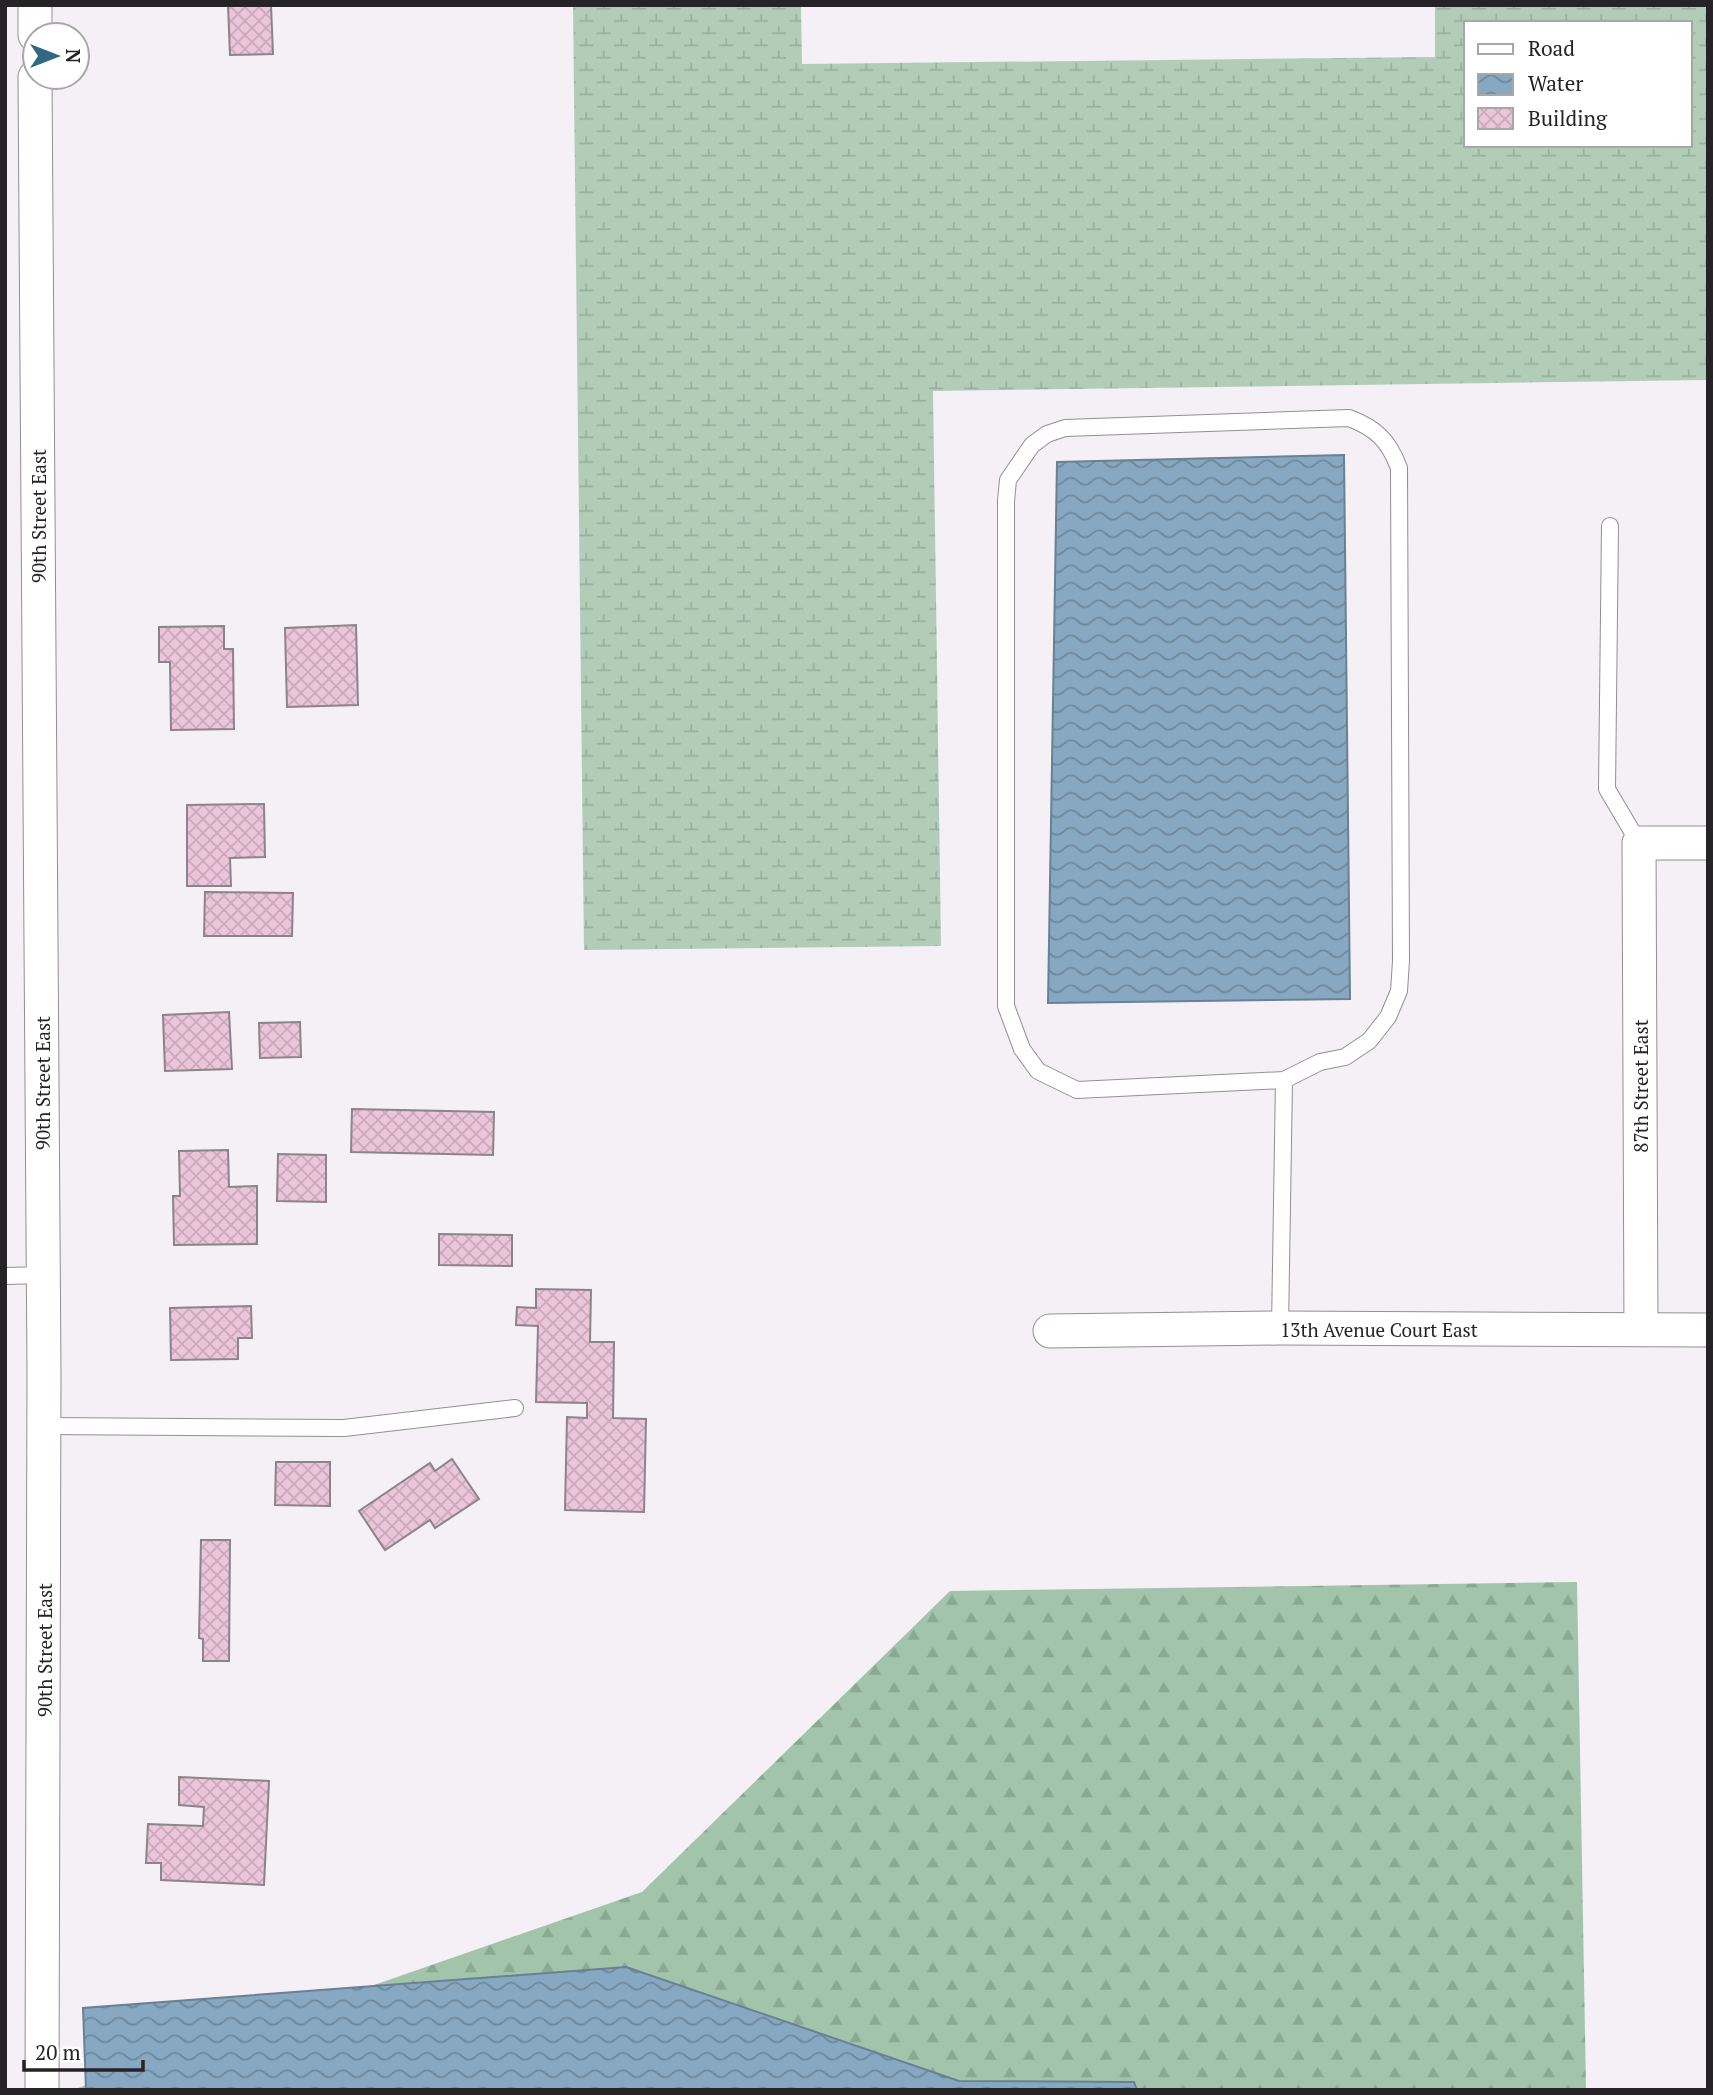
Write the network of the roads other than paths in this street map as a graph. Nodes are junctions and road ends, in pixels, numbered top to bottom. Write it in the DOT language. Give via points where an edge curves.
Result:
graph roads {
  1 [pos="35,91"];
  2 [pos="1611,526"];
  3 [pos="1639,843"];
  4 [pos="1708,843"];
  5 [pos="1284,1080"];
  6 [pos="44,1275"];
  7 [pos="5,1276"];
  8 [pos="1280,1328"];
  9 [pos="1641,1329"];
  10 [pos="1708,1330"];
  11 [pos="1049,1331"];
  12 [pos="515,1408"];
  13 [pos="44,1426"];
  14 [pos="43,2090"];
  1 -- 6 [label="street, 90th Street East"];
  2 -- 3 [label="lane" via="1606,789"];
  3 -- 4 [label="street"];
  3 -- 9 [label="street, 87th Street East"];
  5 -- 5 [label="lane" via="1077,1090 1038,1071 1013,1029 1005,982 1006,501 1008,480 1032,445 1047,434 1065,428 1349,418 1367,424 1393,450 1399,468 1399,991 1388,1017 1369,1041 1345,1056 1320,1062"];
  5 -- 8 [label="lane"];
  6 -- 7 [label="lane"];
  6 -- 13 [label="street, 90th Street East"];
  8 -- 9 [label="street, 13th Avenue Court East"];
  8 -- 11 [label="street, 13th Avenue Court East"];
  9 -- 10 [label="street, 13th Avenue Court East"];
  12 -- 13 [label="lane" via="344,1428"];
  13 -- 14 [label="street, 90th Street East"];
}
